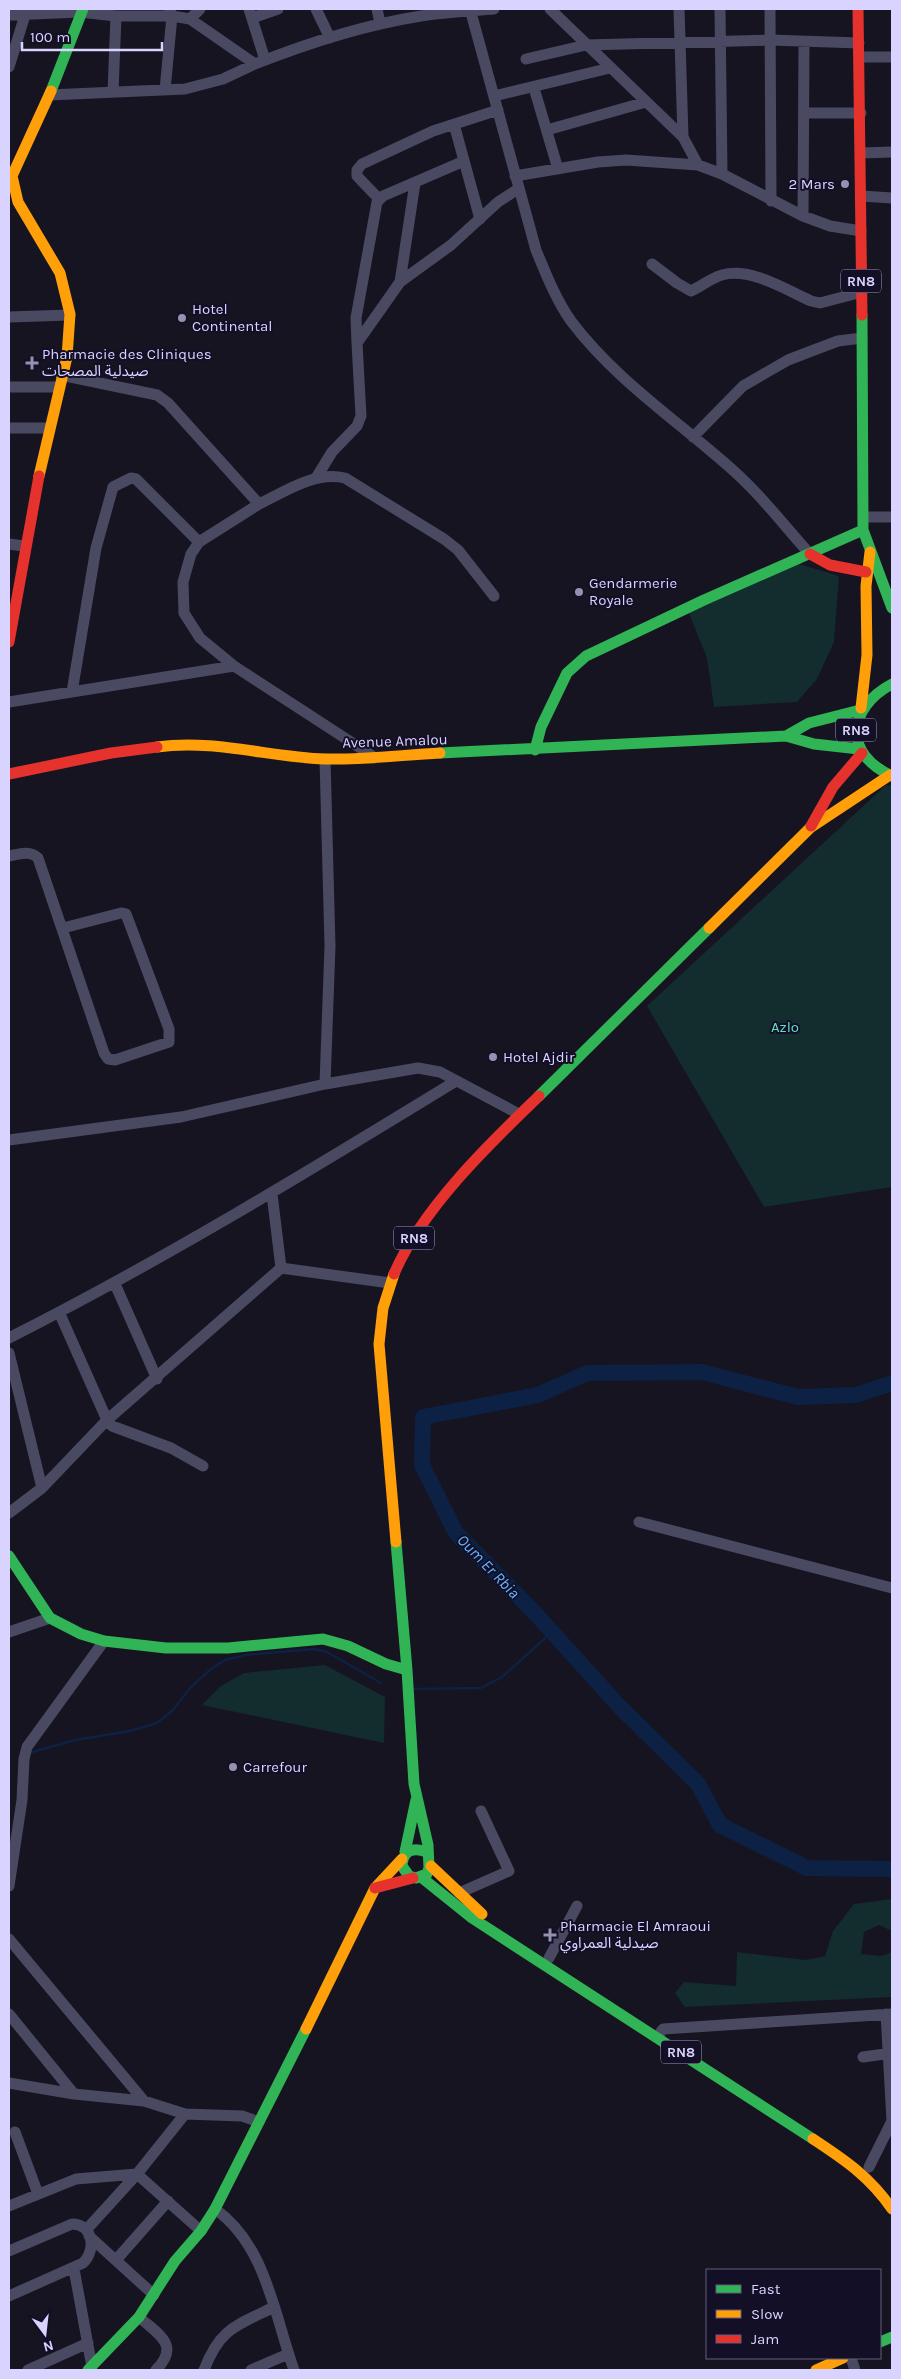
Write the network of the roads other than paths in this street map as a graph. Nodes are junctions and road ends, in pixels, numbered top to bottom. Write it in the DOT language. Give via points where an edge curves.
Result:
graph roads {
  1 [pos="200,9"];
  2 [pos="278,9"];
  3 [pos="316,9"];
  4 [pos="377,9"];
  5 [pos="494,9"];
  6 [pos="550,9"];
  7 [pos="679,9"];
  8 [pos="720,9"];
  9 [pos="770,9"];
  10 [pos="858,9"];
  11 [pos="82,10"];
  12 [pos="470,10"];
  13 [pos="171,12"];
  14 [pos="422,12"];
  15 [pos="251,14"];
  16 [pos="9,15"];
  17 [pos="25,15"];
  18 [pos="116,16"];
  19 [pos="190,19"];
  20 [pos="380,23"];
  21 [pos="330,38"];
  22 [pos="770,40"];
  23 [pos="682,42"];
  24 [pos="722,42"];
  25 [pos="804,42"];
  26 [pos="859,42"];
  27 [pos="586,45"];
  28 [pos="860,56"];
  29 [pos="892,57"];
  30 [pos="526,59"];
  31 [pos="260,62"];
  32 [pos="9,66"];
  33 [pos="610,68"];
  34 [pos="534,88"];
  35 [pos="165,90"];
  36 [pos="114,92"];
  37 [pos="48,95"];
  38 [pos="494,96"];
  39 [pos="646,102"];
  40 [pos="498,110"];
  41 [pos="804,113"];
  42 [pos="861,113"];
  43 [pos="454,124"];
  44 [pos="547,130"];
  45 [pos="683,137"];
  46 [pos="892,152"];
  47 [pos="861,153"];
  48 [pos="464,161"];
  49 [pos="698,164"];
  50 [pos="12,166"];
  51 [pos="558,169"];
  52 [pos="722,174"];
  53 [pos="516,176"];
  54 [pos="415,183"];
  55 [pos="518,189"];
  56 [pos="861,196"];
  57 [pos="892,198"];
  58 [pos="379,199"];
  59 [pos="771,201"];
  60 [pos="803,216"];
  61 [pos="480,219"];
  62 [pos="861,231"];
  63 [pos="652,264"];
  64 [pos="400,282"];
  65 [pos="862,292"];
  66 [pos="70,314"];
  67 [pos="9,318"];
  68 [pos="862,338"];
  69 [pos="357,343"];
  70 [pos="61,375"];
  71 [pos="9,387"];
  72 [pos="58,387"];
  73 [pos="9,428"];
  74 [pos="49,428"];
  75 [pos="693,437"];
  76 [pos="316,478"];
  77 [pos="259,504"];
  78 [pos="863,517"];
  79 [pos="892,517"];
  80 [pos="864,530"];
  81 [pos="199,542"];
  82 [pos="17,546"];
  83 [pos="870,552"];
  84 [pos="810,554"];
  85 [pos="9,555"];
  86 [pos="866,572"];
  87 [pos="494,596"];
  88 [pos="892,608"];
  89 [pos="9,642"];
  90 [pos="234,666"];
  91 [pos="892,684"];
  92 [pos="72,692"];
  93 [pos="9,702"];
  94 [pos="861,709"];
  95 [pos="786,736"];
  96 [pos="535,750"];
  97 [pos="861,751"];
  98 [pos="371,755"];
  99 [pos="325,759"];
  100 [pos="9,774"];
  101 [pos="891,776"];
  102 [pos="810,828"];
  103 [pos="9,856"];
  104 [pos="64,928"];
  105 [pos="456,1081"];
  106 [pos="325,1084"];
  107 [pos="519,1114"];
  108 [pos="9,1140"];
  109 [pos="272,1194"];
  110 [pos="282,1268"];
  111 [pos="390,1283"];
  112 [pos="115,1284"];
  113 [pos="59,1312"];
  114 [pos="9,1338"];
  115 [pos="9,1353"];
  116 [pos="157,1379"];
  117 [pos="107,1420"];
  118 [pos="203,1466"];
  119 [pos="42,1488"];
  120 [pos="9,1513"];
  121 [pos="639,1522"];
  122 [pos="9,1556"];
  123 [pos="892,1588"];
  124 [pos="50,1618"];
  125 [pos="9,1632"];
  126 [pos="104,1641"];
  127 [pos="407,1670"];
  128 [pos="416,1800"];
  129 [pos="481,1811"];
  130 [pos="427,1852"];
  131 [pos="403,1856"];
  132 [pos="431,1866"];
  133 [pos="417,1878"];
  134 [pos="9,1886"];
  135 [pos="375,1888"];
  136 [pos="459,1892"];
  137 [pos="577,1906"];
  138 [pos="9,1939"];
  139 [pos="549,1958"];
  140 [pos="626,2013"];
  141 [pos="9,2014"];
  142 [pos="889,2014"];
  143 [pos="660,2033"];
  144 [pos="890,2053"];
  145 [pos="694,2055"];
  146 [pos="862,2056"];
  147 [pos="9,2083"];
  148 [pos="74,2094"];
  149 [pos="144,2101"];
  150 [pos="185,2114"];
  151 [pos="259,2122"];
  152 [pos="15,2132"];
  153 [pos="868,2167"];
  154 [pos="137,2174"];
  155 [pos="892,2193"];
  156 [pos="38,2194"];
  157 [pos="168,2201"];
  158 [pos="9,2206"];
  159 [pos="215,2209"];
  160 [pos="892,2210"];
  161 [pos="200,2230"];
  162 [pos="88,2232"];
  163 [pos="9,2251"];
  164 [pos="116,2260"];
  165 [pos="74,2269"];
  166 [pos="154,2294"];
  167 [pos="9,2296"];
  168 [pos="274,2307"];
  169 [pos="138,2317"];
  170 [pos="88,2344"];
  171 [pos="288,2354"];
  172 [pos="841,2359"];
  173 [pos="90,2368"];
  174 [pos="160,2369"];
  175 [pos="28,2370"];
  176 [pos="204,2370"];
  177 [pos="251,2370"];
  178 [pos="294,2370"];
  179 [pos="816,2370"];
  1 -- 19 [label="street"];
  2 -- 15 [label="street"];
  3 -- 21 [label="street"];
  4 -- 20 [label="street"];
  5 -- 12 [label="street"];
  6 -- 27 [label="street"];
  7 -- 23 [label="street"];
  8 -- 24 [label="street"];
  9 -- 22 [label="street"];
  10 -- 26 [label="main road, RN8"];
  11 -- 17 [label="street"];
  11 -- 18 [label="street"];
  11 -- 37 [label="main road"];
  12 -- 14 [label="street"];
  12 -- 38 [label="street"];
  13 -- 18 [label="street"];
  13 -- 19 [label="street"];
  13 -- 35 [label="street"];
  14 -- 20 [label="street"];
  15 -- 31 [label="street"];
  16 -- 17 [label="street"];
  17 -- 32 [label="street"];
  18 -- 36 [label="street"];
  19 -- 31 [label="street"];
  20 -- 21 [label="street"];
  21 -- 31 [label="street"];
  22 -- 24 [label="street"];
  22 -- 25 [label="street"];
  22 -- 59 [label="street"];
  23 -- 24 [label="street"];
  23 -- 27 [label="street"];
  23 -- 45 [label="street"];
  24 -- 52 [label="street"];
  25 -- 26 [label="street"];
  25 -- 41 [label="street"];
  26 -- 28 [label="main road, RN8"];
  27 -- 30 [label="street"];
  27 -- 33 [label="street"];
  28 -- 29 [label="street"];
  28 -- 42 [label="main road, RN8"];
  31 -- 35 [label="street" via="223,79"];
  33 -- 34 [label="street"];
  33 -- 39 [label="street"];
  34 -- 38 [label="street"];
  34 -- 44 [label="street"];
  35 -- 36 [label="street"];
  36 -- 37 [label="street"];
  37 -- 50 [label="main road"];
  38 -- 40 [label="street"];
  39 -- 44 [label="street"];
  39 -- 45 [label="street"];
  40 -- 43 [label="street"];
  40 -- 53 [label="street"];
  41 -- 42 [label="street"];
  41 -- 60 [label="street"];
  42 -- 47 [label="main road, RN8"];
  43 -- 48 [label="street"];
  43 -- 58 [label="street" via="359,167 356,176"];
  44 -- 51 [label="street"];
  45 -- 49 [label="street"];
  46 -- 47 [label="street"];
  47 -- 56 [label="main road, RN8"];
  48 -- 54 [label="street"];
  48 -- 61 [label="street"];
  49 -- 51 [label="street" via="626,160"];
  49 -- 52 [label="street"];
  50 -- 66 [label="main road" via="12,188 60,273"];
  51 -- 53 [label="street"];
  52 -- 59 [label="street"];
  53 -- 55 [label="street"];
  54 -- 58 [label="street"];
  54 -- 64 [label="street"];
  55 -- 61 [label="street"];
  55 -- 75 [label="street" via="547,278 570,320 596,352"];
  56 -- 57 [label="street"];
  56 -- 62 [label="main road, RN8"];
  58 -- 69 [label="street" via="373,210 356,318"];
  59 -- 60 [label="street"];
  60 -- 62 [label="street" via="830,226"];
  61 -- 64 [label="street"];
  62 -- 65 [label="main road, RN8"];
  63 -- 65 [label="street" via="691,291 718,276 740,273 811,301 820,302"];
  64 -- 69 [label="street"];
  65 -- 68 [label="main road, RN8"];
  66 -- 67 [label="street"];
  66 -- 70 [label="main road" via="68,350"];
  68 -- 75 [label="street" via="838,341 788,360 743,386"];
  68 -- 78 [label="main road, RN8"];
  69 -- 76 [label="street" via="361,416 357,426 332,452"];
  70 -- 72 [label="main road"];
  70 -- 77 [label="street" via="157,395 168,403"];
  71 -- 72 [label="street"];
  72 -- 74 [label="main road"];
  73 -- 74 [label="street"];
  74 -- 82 [label="main road"];
  75 -- 84 [label="street" via="761,496"];
  76 -- 77 [label="street"];
  76 -- 87 [label="street" via="345,478 444,539 458,550"];
  77 -- 81 [label="street"];
  78 -- 79 [label="street"];
  78 -- 80 [label="main road, RN8"];
  80 -- 83 [label="main road, RN8"];
  80 -- 84 [label="main road"];
  81 -- 90 [label="street" via="191,554 183,582 184,613 200,638"];
  81 -- 92 [label="street" via="136,479 131,478 113,487 96,548"];
  82 -- 85 [label="street"];
  82 -- 89 [label="main road"];
  83 -- 86 [label="main road, RN8"];
  83 -- 88 [label="main road, RN8"];
  84 -- 86 [label="main road" via="830,565"];
  84 -- 96 [label="main road" via="595,651 574,664 541,727"];
  86 -- 94 [label="main road, RN8" via="868,638"];
  90 -- 92 [label="street"];
  90 -- 98 [label="street"];
  91 -- 94 [label="main road, RN8" via="879,689"];
  92 -- 93 [label="street"];
  94 -- 95 [label="main road" via="809,723"];
  94 -- 97 [label="main road, RN8" via="856,732"];
  95 -- 96 [label="main road, Avenue Amalou"];
  95 -- 97 [label="main road"];
  96 -- 98 [label="main road, Avenue Amalou"];
  97 -- 101 [label="main road, RN8" via="874,767"];
  97 -- 102 [label="main road, RN8" via="828,792"];
  98 -- 99 [label="main road, Avenue Amalou"];
  99 -- 100 [label="main road, Avenue Amalou" via="232,748 170,745 111,753"];
  99 -- 106 [label="street" via="330,946"];
  101 -- 102 [label="main road, RN8"];
  102 -- 107 [label="main road, RN8"];
  103 -- 104 [label="street" via="29,853 38,858"];
  104 -- 104 [label="street" via="108,1059 115,1060 169,1042 169,1029 126,914"];
  105 -- 106 [label="street" via="440,1072 418,1068"];
  105 -- 107 [label="street"];
  105 -- 109 [label="street"];
  106 -- 108 [label="street" via="181,1118"];
  107 -- 111 [label="main road, RN8" via="428,1214"];
  109 -- 110 [label="street"];
  109 -- 112 [label="street"];
  110 -- 111 [label="street"];
  110 -- 116 [label="street"];
  111 -- 127 [label="main road, RN8" via="382,1309 381,1380"];
  112 -- 113 [label="street"];
  112 -- 116 [label="street"];
  113 -- 114 [label="street"];
  113 -- 117 [label="street"];
  115 -- 119 [label="street"];
  116 -- 117 [label="street"];
  117 -- 118 [label="street" via="119,1429 171,1448"];
  117 -- 119 [label="street"];
  119 -- 120 [label="street"];
  121 -- 123 [label="street"];
  122 -- 124 [label="main road"];
  124 -- 125 [label="street"];
  124 -- 126 [label="main road" via="81,1634"];
  126 -- 127 [label="main road" via="166,1648 228,1648 323,1639"];
  126 -- 134 [label="street" via="24,1752"];
  127 -- 128 [label="main road, RN8"];
  128 -- 130 [label="main road, RN8" via="424,1824"];
  128 -- 131 [label="main road, RN8"];
  129 -- 136 [label="street" via="509,1871"];
  130 -- 131 [label="main road" via="412,1848"];
  130 -- 132 [label="main road, RN8"];
  131 -- 133 [label="main road, RN8" via="402,1867 406,1874"];
  131 -- 135 [label="main road"];
  132 -- 133 [label="main road" via="428,1873"];
  132 -- 136 [label="main road, RN8"];
  133 -- 135 [label="main road"];
  133 -- 140 [label="main road, RN8" via="458,1909"];
  135 -- 151 [label="main road"];
  136 -- 139 [label="main road, RN8" via="484,1915"];
  137 -- 139 [label="street"];
  138 -- 149 [label="street"];
  139 -- 140 [label="main road, RN8"];
  140 -- 143 [label="main road, RN8"];
  141 -- 148 [label="street"];
  142 -- 143 [label="street"];
  142 -- 144 [label="street"];
  143 -- 145 [label="main road, RN8"];
  144 -- 146 [label="street"];
  144 -- 153 [label="street" via="892,2121"];
  145 -- 153 [label="main road, RN8"];
  145 -- 160 [label="main road, RN8" via="858,2169 882,2194"];
  147 -- 148 [label="street"];
  148 -- 149 [label="street"];
  149 -- 150 [label="street"];
  150 -- 151 [label="street" via="229,2114"];
  150 -- 154 [label="street"];
  151 -- 159 [label="main road"];
  152 -- 156 [label="street"];
  153 -- 155 [label="main road, RN8"];
  154 -- 156 [label="street" via="76,2180"];
  154 -- 157 [label="street"];
  154 -- 162 [label="street"];
  156 -- 158 [label="street"];
  157 -- 161 [label="street"];
  157 -- 164 [label="street"];
  159 -- 161 [label="main road"];
  159 -- 168 [label="street" via="230,2220 258,2260"];
  161 -- 166 [label="main road"];
  162 -- 163 [label="street" via="80,2224 72,2224"];
  162 -- 164 [label="street"];
  162 -- 165 [label="street" via="91,2253"];
  164 -- 166 [label="street"];
  165 -- 167 [label="street"];
  165 -- 170 [label="street"];
  166 -- 169 [label="main road"];
  168 -- 171 [label="street"];
  168 -- 176 [label="street" via="225,2333 209,2356"];
  169 -- 173 [label="main road"];
  169 -- 174 [label="street" via="165,2340 168,2347"];
  170 -- 173 [label="street"];
  170 -- 175 [label="street"];
  171 -- 177 [label="street"];
  171 -- 178 [label="street"];
  172 -- 179 [label="main road"];
}
